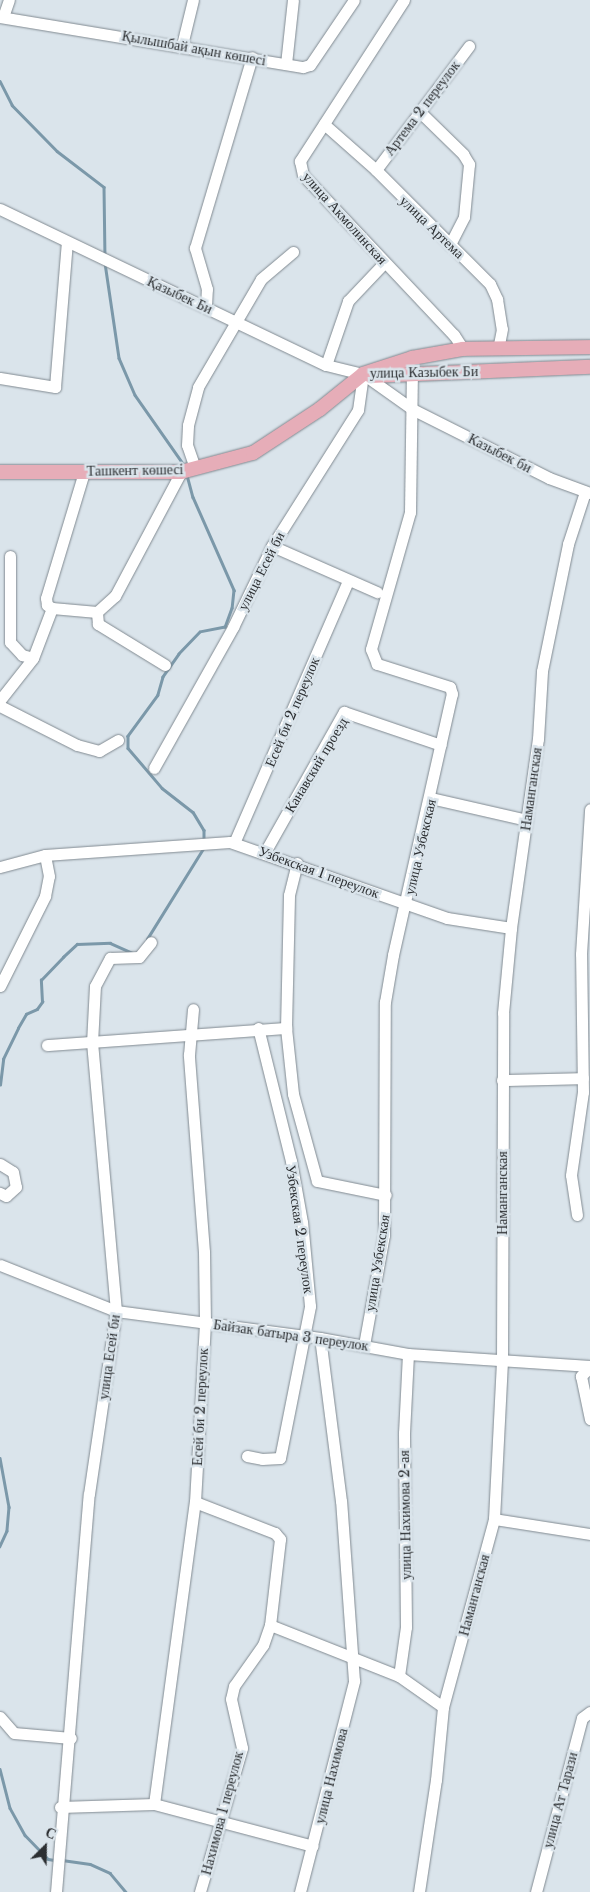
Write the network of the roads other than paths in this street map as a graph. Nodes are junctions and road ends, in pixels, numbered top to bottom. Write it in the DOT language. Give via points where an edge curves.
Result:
graph roads {
  1 [pos="9,0"];
  2 [pos="193,0"];
  3 [pos="293,0"];
  4 [pos="354,0"];
  5 [pos="404,0"];
  6 [pos="2,17"];
  7 [pos="182,45"];
  8 [pos="469,46"];
  9 [pos="252,57"];
  10 [pos="286,64"];
  11 [pos="419,111"];
  12 [pos="324,124"];
  13 [pos="376,170"];
  14 [pos="0,209"];
  15 [pos="67,242"];
  16 [pos="450,246"];
  17 [pos="293,252"];
  18 [pos="384,263"];
  19 [pos="206,306"];
  20 [pos="234,321"];
  21 [pos="587,347"];
  22 [pos="463,349"];
  23 [pos="498,349"];
  24 [pos="326,366"];
  25 [pos="587,367"];
  26 [pos="363,374"];
  27 [pos="412,374"];
  28 [pos="0,378"];
  29 [pos="412,409"];
  30 [pos="195,468"];
  31 [pos="0,472"];
  32 [pos="84,472"];
  33 [pos="181,472"];
  34 [pos="587,493"];
  35 [pos="272,546"];
  36 [pos="10,556"];
  37 [pos="348,581"];
  38 [pos="377,592"];
  39 [pos="52,608"];
  40 [pos="97,612"];
  41 [pos="33,658"];
  42 [pos="165,665"];
  43 [pos="0,700"];
  44 [pos="0,706"];
  45 [pos="118,740"];
  46 [pos="442,745"];
  47 [pos="154,768"];
  48 [pos="431,798"];
  49 [pos="590,809"];
  50 [pos="526,820"];
  51 [pos="234,843"];
  52 [pos="265,852"];
  53 [pos="44,855"];
  54 [pos="297,863"];
  55 [pos="0,867"];
  56 [pos="406,905"];
  57 [pos="511,928"];
  58 [pos="151,942"];
  59 [pos="0,986"];
  60 [pos="193,1009"];
  61 [pos="258,1028"];
  62 [pos="286,1028"];
  63 [pos="190,1035"];
  64 [pos="92,1043"];
  65 [pos="48,1045"];
  66 [pos="583,1078"];
  67 [pos="502,1080"];
  68 [pos="586,1093"];
  69 [pos="0,1164"];
  70 [pos="0,1193"];
  71 [pos="386,1194"];
  72 [pos="577,1216"];
  73 [pos="0,1265"];
  74 [pos="116,1311"];
  75 [pos="205,1322"];
  76 [pos="304,1338"];
  77 [pos="320,1338"];
  78 [pos="364,1345"];
  79 [pos="408,1354"];
  80 [pos="502,1362"];
  81 [pos="590,1366"];
  82 [pos="590,1419"];
  83 [pos="247,1456"];
  84 [pos="195,1502"];
  85 [pos="494,1519"];
  86 [pos="590,1534"];
  87 [pos="270,1625"];
  88 [pos="354,1659"];
  89 [pos="399,1676"];
  90 [pos="443,1707"];
  91 [pos="590,1712"];
  92 [pos="0,1717"];
  93 [pos="71,1738"];
  94 [pos="154,1804"];
  95 [pos="60,1808"];
  96 [pos="220,1823"];
  97 [pos="313,1846"];
  98 [pos="56,1892"];
  99 [pos="200,1892"];
  100 [pos="300,1892"];
  101 [pos="419,1892"];
  102 [pos="536,1892"];
  1 -- 6 [label="street"];
  2 -- 7 [label="street"];
  3 -- 10 [label="street"];
  4 -- 10 [label="street, Қылышбай ақын көшесі" via="310,65"];
  5 -- 12 [label="street, улица Акмолинская"];
  6 -- 7 [label="street, Қылышбай ақын көшесі"];
  7 -- 9 [label="street, Қылышбай ақын көшесі"];
  8 -- 11 [label="street, Артема 2 переулок"];
  9 -- 10 [label="street, Қылышбай ақын көшесі"];
  9 -- 19 [label="street" via="195,248 207,289"];
  11 -- 13 [label="street, Артема 2 переулок"];
  11 -- 16 [label="street" via="469,164 464,217"];
  12 -- 13 [label="street, улица Артема"];
  12 -- 18 [label="street, улица Акмолинская" via="300,161 303,175"];
  13 -- 16 [label="street, улица Артема"];
  14 -- 15 [label="street, Қазыбек Би"];
  15 -- 19 [label="street, Қазыбек Би"];
  15 -- 28 [label="street" via="55,387"];
  16 -- 23 [label="street, улица Артема" via="482,275 497,299 502,329"];
  17 -- 20 [label="street" via="261,279"];
  18 -- 22 [label="street, улица Акмолинская" via="454,335"];
  18 -- 24 [label="street" via="348,301"];
  19 -- 20 [label="street, Қазыбек Би"];
  20 -- 24 [label="street, Қазыбек Би"];
  20 -- 30 [label="street" via="198,387 186,445"];
  21 -- 23 [label="main road, улица Казыбек Би"];
  21 -- 25 [label="main road"];
  22 -- 23 [label="main road, улица Казыбек Би"];
  22 -- 26 [label="main road, улица Казыбек Би" via="412,358"];
  24 -- 26 [label="street, Қазыбек Би"];
  25 -- 27 [label="main road, улица Казыбек Би"];
  26 -- 27 [label="main road, улица Казыбек Би"];
  26 -- 29 [label="street, Казыбек би"];
  26 -- 30 [label="main road, Ташкент көшесі" via="320,408 253,453"];
  26 -- 35 [label="street, улица Есей би" via="358,410"];
  27 -- 29 [label="street"];
  29 -- 34 [label="street, Казыбек би" via="549,478"];
  29 -- 46 [label="street, улица Узбекская" via="410,512 371,649 377,664 450,686 452,694"];
  30 -- 33 [label="main road, Ташкент көшесі"];
  31 -- 32 [label="main road, Ташкент көшесі"];
  32 -- 33 [label="main road, Ташкент көшесі"];
  32 -- 39 [label="street" via="46,598 47,605"];
  33 -- 40 [label="street" via="115,596"];
  34 -- 50 [label="street, Наманганская" via="568,544 542,671 538,739"];
  35 -- 37 [label="street"];
  35 -- 47 [label="street, улица Есей би" via="232,627"];
  36 -- 41 [label="street" via="10,642 22,656"];
  37 -- 38 [label="street"];
  37 -- 51 [label="street, Есей би 2 переулок"];
  39 -- 40 [label="street"];
  39 -- 41 [label="street"];
  40 -- 42 [label="street" via="98,624"];
  41 -- 43 [label="street"];
  44 -- 45 [label="street" via="77,746 100,751"];
  46 -- 48 [label="street, улица Узбекская"];
  46 -- 52 [label="street, Канавский проезд" via="344,712"];
  48 -- 50 [label="street"];
  48 -- 56 [label="street, улица Узбекская"];
  49 -- 66 [label="street" via="581,954"];
  50 -- 57 [label="street, Наманганская"];
  51 -- 52 [label="street, Узбекская 1 переулок"];
  51 -- 53 [label="street, Узбекская 1 переулок"];
  52 -- 54 [label="street, Узбекская 1 переулок"];
  53 -- 55 [label="street"];
  53 -- 59 [label="street" via="49,876 45,896"];
  54 -- 56 [label="street, Узбекская 1 переулок"];
  54 -- 62 [label="street, Узбекская 2 переулок" via="289,895"];
  56 -- 57 [label="street, Узбекская 1 переулок" via="447,918"];
  56 -- 71 [label="street, улица Узбекская" via="385,1002"];
  57 -- 67 [label="street, Наманганская" via="503,1012"];
  58 -- 64 [label="street, улица Есей би" via="139,957 110,958 95,986"];
  60 -- 63 [label="street, Есей би 2 переулок"];
  61 -- 62 [label="street"];
  61 -- 63 [label="street"];
  61 -- 76 [label="street, Узбекская 2 переулок" via="291,1161 302,1222 310,1306"];
  62 -- 71 [label="street, Узбекская 2 переулок" via="293,1094 317,1181"];
  63 -- 64 [label="street"];
  63 -- 75 [label="street, Есей би 2 переулок"];
  64 -- 65 [label="street"];
  64 -- 74 [label="street, улица Есей би"];
  66 -- 67 [label="street"];
  66 -- 68 [label="street"];
  67 -- 80 [label="street, Наманганская"];
  68 -- 72 [label="street" via="571,1175"];
  69 -- 70 [label="street" via="13,1172 16,1187 6,1196"];
  71 -- 78 [label="street, улица Узбекская" via="384,1234"];
  73 -- 74 [label="street, Байзак батыра 3 переулок"];
  74 -- 75 [label="street, Байзак батыра 3 переулок"];
  74 -- 93 [label="street, улица Есей би" via="89,1494"];
  75 -- 76 [label="street, Байзак батыра 3 переулок"];
  75 -- 84 [label="street, Есей би 2 переулок"];
  76 -- 77 [label="street, Байзак батыра 3 переулок"];
  76 -- 83 [label="street, Узбекская 2 переулок" via="280,1458"];
  77 -- 78 [label="street, Байзак батыра 3 переулок"];
  77 -- 88 [label="street" via="341,1501"];
  78 -- 79 [label="street, Байзак батыра 3 переулок"];
  79 -- 80 [label="street, Байзак батыра 3 переулок"];
  79 -- 89 [label="street, улица Нахимова 2-ая" via="404,1433 406,1627"];
  80 -- 81 [label="street, Байзак батыра 3 переулок"];
  80 -- 85 [label="street, Наманганская"];
  81 -- 82 [label="street" via="581,1376"];
  84 -- 87 [label="street, Нахимова 1 переулок" via="279,1536"];
  84 -- 94 [label="street, Есей би 2 переулок"];
  85 -- 86 [label="street"];
  85 -- 90 [label="street, Наманганская"];
  87 -- 88 [label="street"];
  87 -- 96 [label="street, Нахимова 1 переулок" via="263,1645 234,1686 231,1700 242,1748"];
  88 -- 89 [label="street"];
  88 -- 97 [label="street, улица Нахимова" via="354,1681"];
  89 -- 90 [label="street"];
  90 -- 101 [label="street, Наманганская"];
  91 -- 102 [label="street, улица Ат Тарази" via="582,1718"];
  92 -- 93 [label="street" via="14,1733"];
  93 -- 95 [label="street, улица Есей би"];
  94 -- 95 [label="street"];
  94 -- 96 [label="street"];
  95 -- 98 [label="street, улица Есей би"];
  96 -- 97 [label="street"];
  96 -- 99 [label="street, Нахимова 1 переулок"];
  97 -- 100 [label="street, улица Нахимова"];
}
